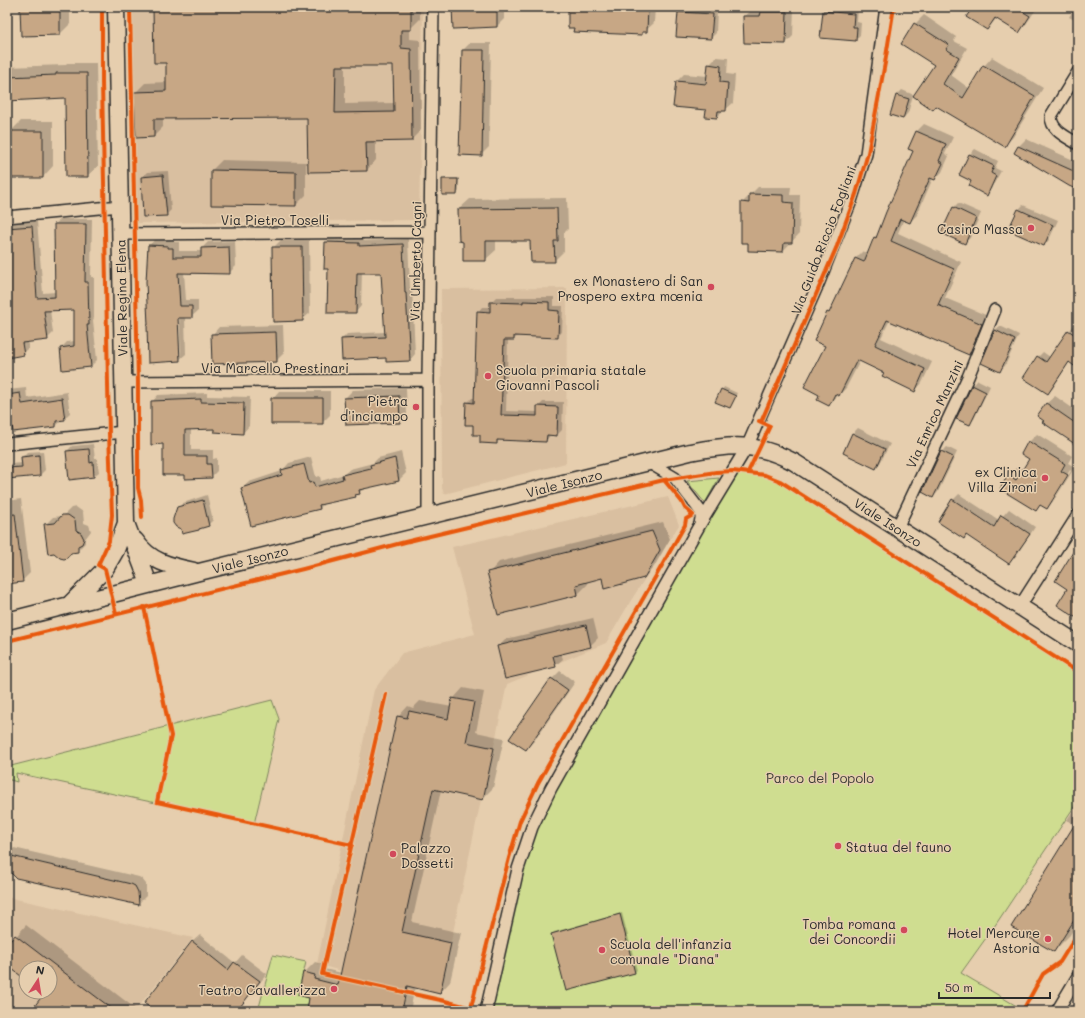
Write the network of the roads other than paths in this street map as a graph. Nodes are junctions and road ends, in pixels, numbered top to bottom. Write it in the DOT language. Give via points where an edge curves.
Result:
graph roads {
  1 [pos="116,7"];
  2 [pos="433,7"];
  3 [pos="886,7"];
  4 [pos="1078,72"];
  5 [pos="1078,144"];
  6 [pos="120,206"];
  7 [pos="7,217"];
  8 [pos="430,232"];
  9 [pos="120,234"];
  10 [pos="995,310"];
  11 [pos="428,380"];
  12 [pos="123,382"];
  13 [pos="124,432"];
  14 [pos="7,444"];
  15 [pos="747,447"];
  16 [pos="648,462"];
  17 [pos="1078,515"];
  18 [pos="428,516"];
  19 [pos="126,523"];
  20 [pos="699,526"];
  21 [pos="897,528"];
  22 [pos="200,572"];
  23 [pos="149,584"];
  24 [pos="69,604"];
  25 [pos="1020,606"];
  26 [pos="7,621"];
  27 [pos="1078,644"];
  28 [pos="1078,976"];
  29 [pos="1074,991"];
  30 [pos="486,1011"];
  31 [pos="1057,1011"];
  1 -- 6 [label="main road, Viale Regina Elena"];
  2 -- 8 [label="street, Via Umberto Cagni"];
  3 -- 15 [label="street, Via Guido Riccio Fogliani" via="866,154 857,185 819,282"];
  4 -- 5 [label="street" via="1051,116 1054,128"];
  6 -- 7 [label="street"];
  6 -- 9 [label="main road, Viale Regina Elena"];
  8 -- 9 [label="street, Via Pietro Toselli"];
  8 -- 11 [label="street, Via Umberto Cagni"];
  9 -- 12 [label="main road, Viale Regina Elena"];
  10 -- 21 [label="street, Via Enrico Manzini" via="968,377"];
  11 -- 12 [label="street, Via Marcello Prestinari"];
  11 -- 18 [label="street, Via Umberto Cagni"];
  12 -- 13 [label="main road, Viale Regina Elena"];
  13 -- 14 [label="street"];
  13 -- 19 [label="main road, Viale Regina Elena"];
  15 -- 16 [label="main road, Viale Isonzo" via="721,446"];
  15 -- 20 [label="street, Via Guido Riccio Fogliani"];
  15 -- 21 [label="main road, Viale Isonzo" via="777,453 794,462"];
  16 -- 18 [label="main road, Viale Isonzo"];
  16 -- 20 [label="street" via="675,478 702,513"];
  17 -- 25 [label="street"];
  18 -- 22 [label="main road, Viale Isonzo"];
  19 -- 22 [label="main road" via="145,553 160,562"];
  19 -- 23 [label="main road, Viale Regina Elena"];
  19 -- 24 [label="main road" via="116,550 105,569"];
  20 -- 30 [label="street, Via Guido Riccio Fogliani" via="551,788 532,827 518,869"];
  21 -- 25 [label="main road, Viale Isonzo"];
  22 -- 23 [label="main road, Viale Isonzo"];
  23 -- 24 [label="main road, Viale Isonzo"];
  24 -- 26 [label="main road, Viale Isonzo"];
  25 -- 27 [label="main road, Viale Isonzo"];
  28 -- 29 [label="street"];
  29 -- 31 [label="street"];
}
